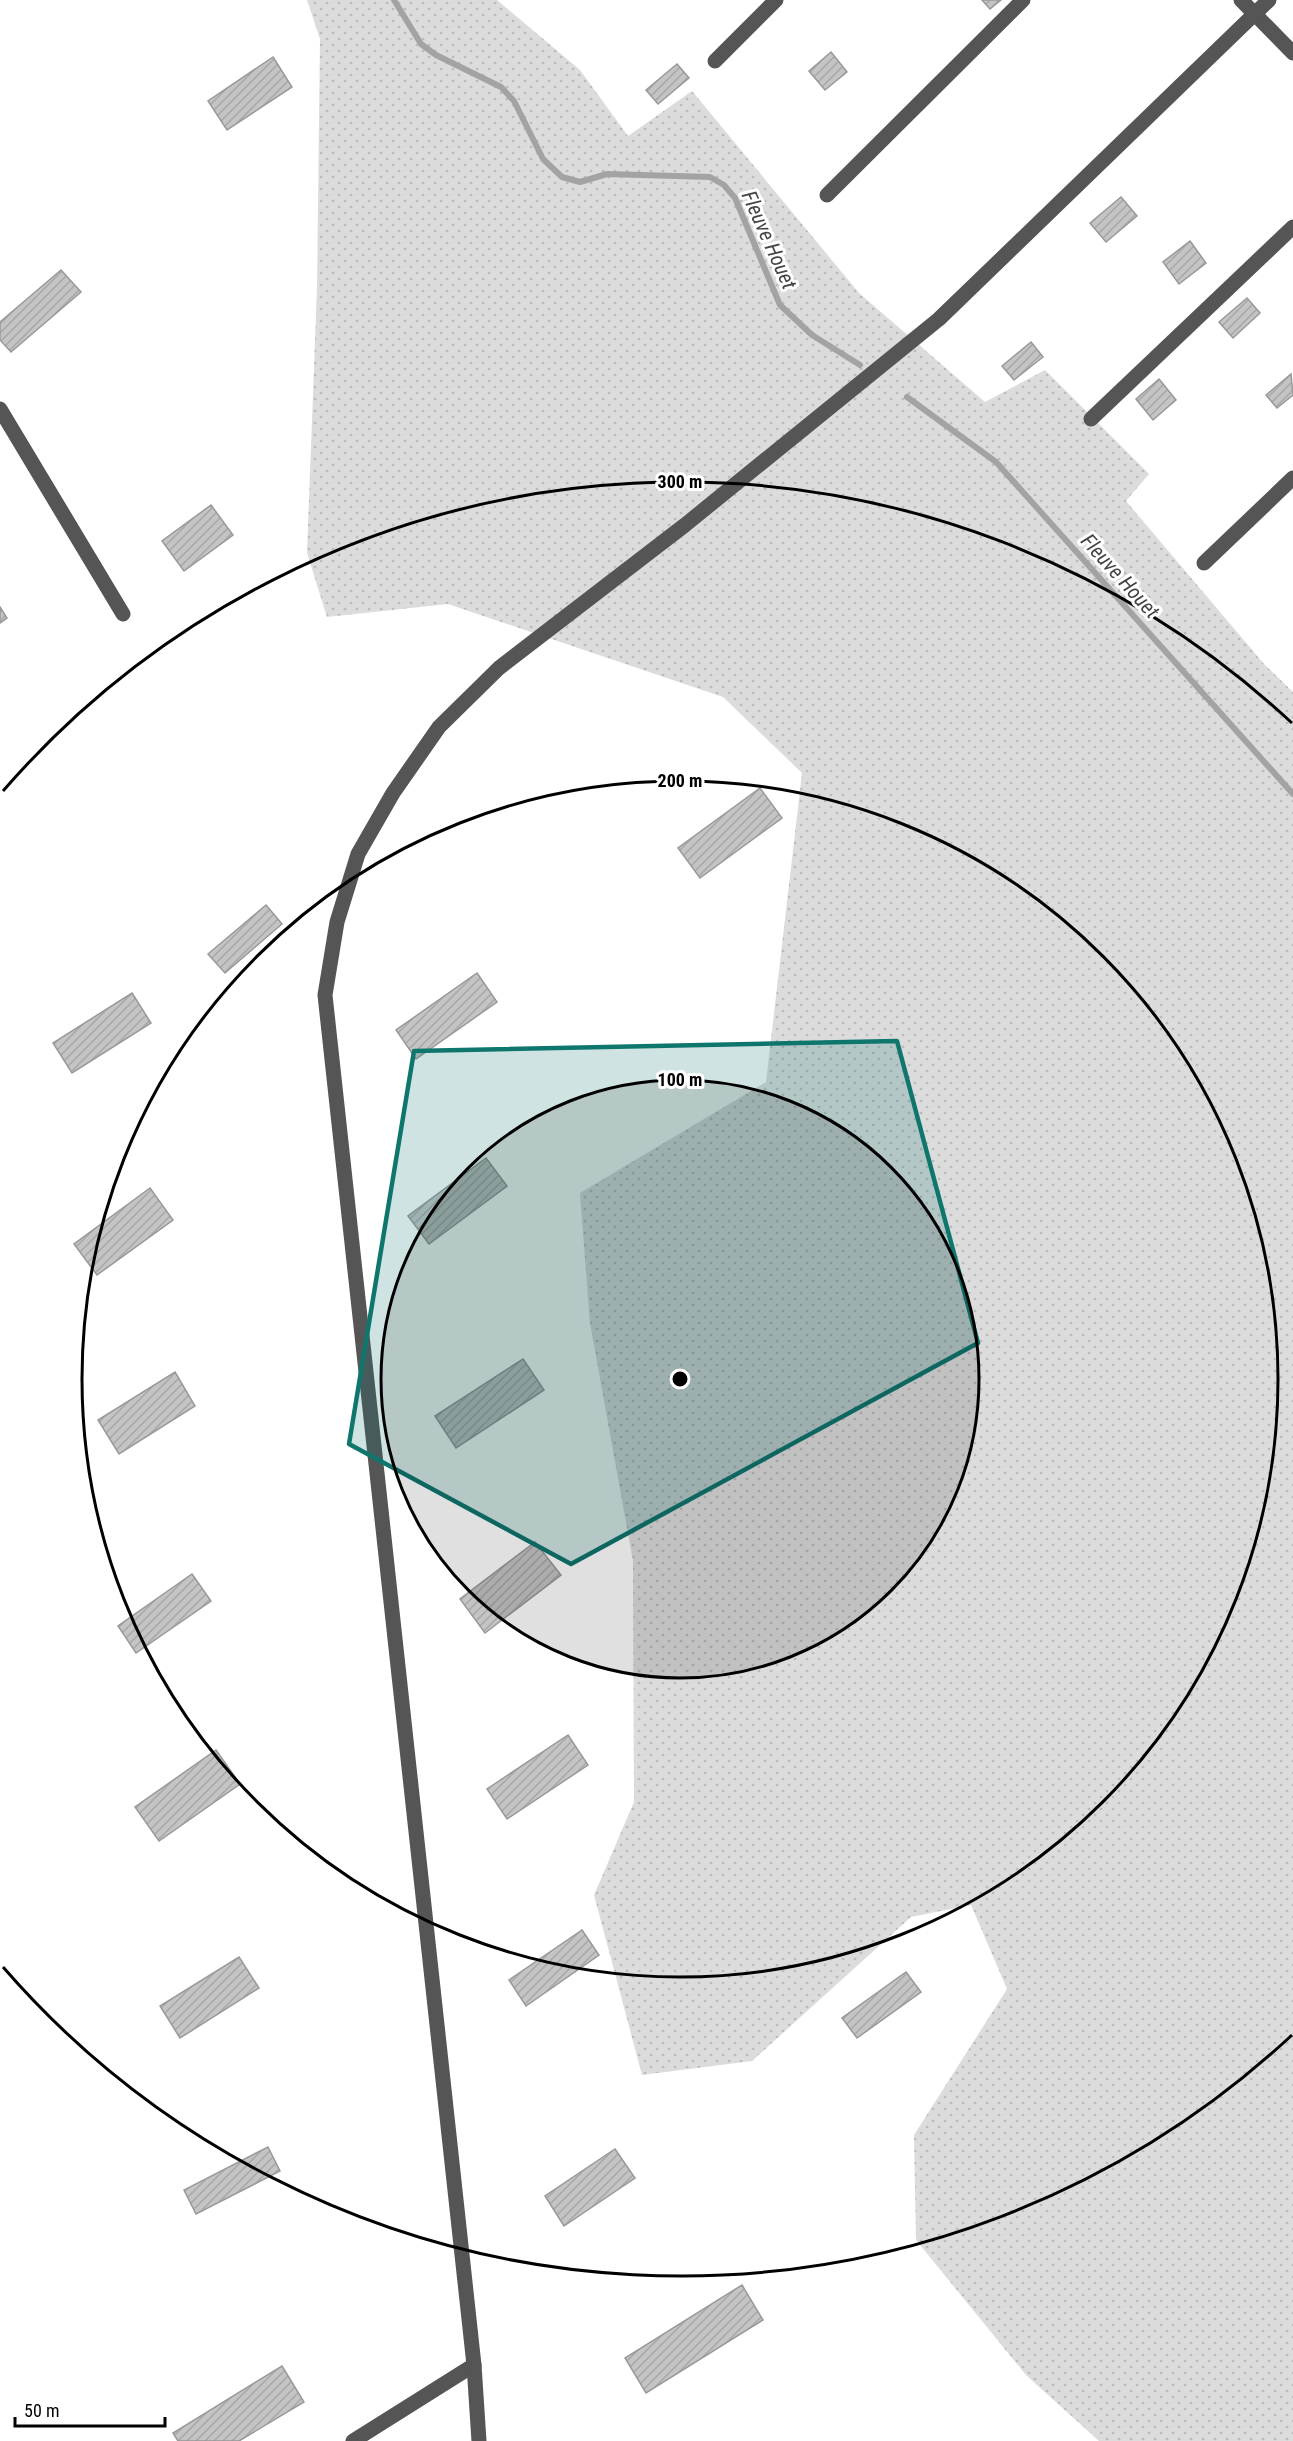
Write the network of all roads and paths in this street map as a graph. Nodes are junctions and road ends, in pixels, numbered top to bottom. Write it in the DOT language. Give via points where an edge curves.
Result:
graph roads {
  1 [pos="777,0"];
  2 [pos="1023,0"];
  3 [pos="1241,0"];
  4 [pos="1269,0"];
  5 [pos="1255,14"];
  6 [pos="1293,52"];
  7 [pos="715,61"];
  8 [pos="827,195"];
  9 [pos="1293,227"];
  10 [pos="0,409"];
  11 [pos="1091,419"];
  12 [pos="1293,478"];
  13 [pos="1204,563"];
  14 [pos="123,614"];
  15 [pos="474,2365"];
  16 [pos="353,2441"];
  17 [pos="479,2441"];
  1 -- 7 [label="street"];
  2 -- 8 [label="street"];
  3 -- 5 [label="street"];
  4 -- 5 [label="street"];
  5 -- 6 [label="street"];
  5 -- 15 [label="street" via="939,319 685,525 499,668 439,727 393,792 358,854 337,922 325,995"];
  9 -- 11 [label="street"];
  10 -- 14 [label="street"];
  12 -- 13 [label="street"];
  15 -- 16 [label="street"];
  15 -- 17 [label="street"];
}
